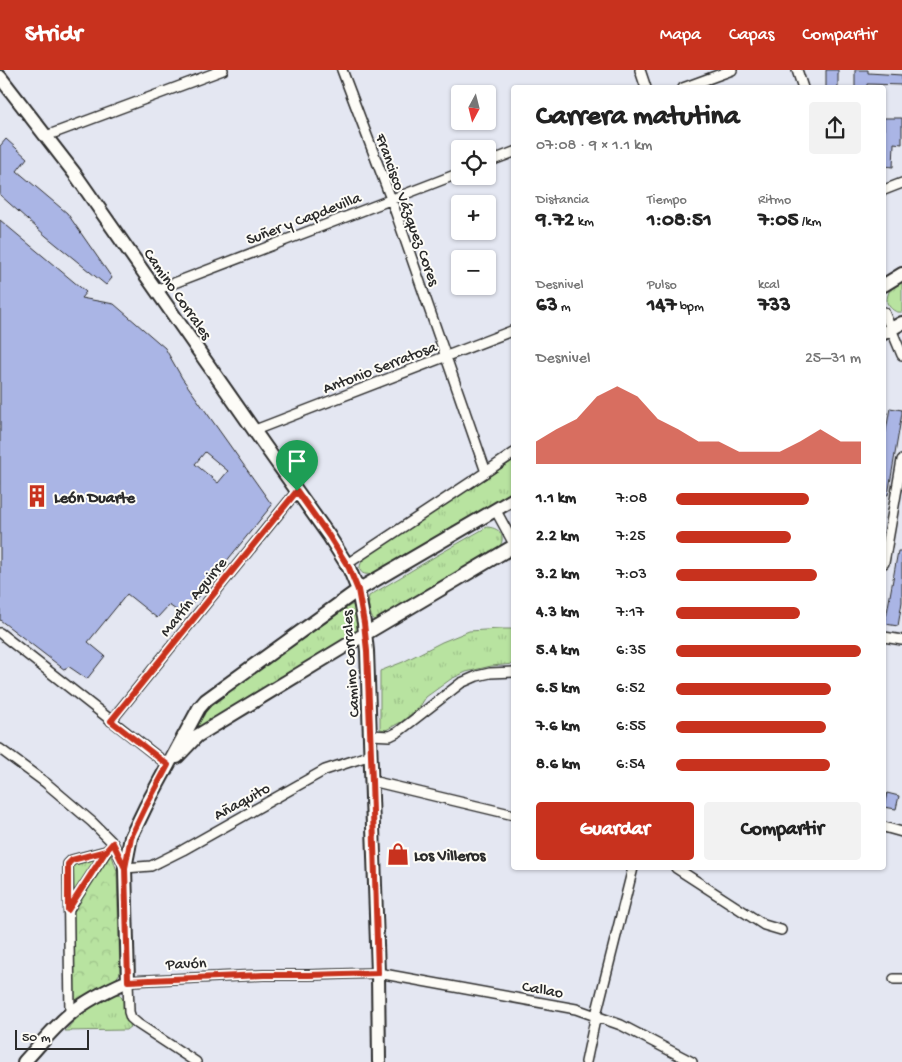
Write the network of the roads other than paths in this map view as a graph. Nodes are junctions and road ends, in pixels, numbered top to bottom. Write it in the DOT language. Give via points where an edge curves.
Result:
graph roads {
  1 [pos="223,70"];
  2 [pos="342,70"];
  3 [pos="640,70"];
  4 [pos="732,70"];
  5 [pos="797,70"];
  6 [pos="0,78"];
  7 [pos="645,85"];
  8 [pos="691,85"];
  9 [pos="802,85"];
  10 [pos="46,136"];
  11 [pos="511,153"];
  12 [pos="496,159"];
  13 [pos="451,176"];
  14 [pos="902,183"];
  15 [pos="886,189"];
  16 [pos="391,199"];
  17 [pos="902,274"];
  18 [pos="886,284"];
  19 [pos="156,290"];
  20 [pos="886,316"];
  21 [pos="892,329"];
  22 [pos="511,331"];
  23 [pos="902,355"];
  24 [pos="446,356"];
  25 [pos="255,430"];
  26 [pos="511,455"];
  27 [pos="902,460"];
  28 [pos="486,472"];
  29 [pos="297,491"];
  30 [pos="511,501"];
  31 [pos="495,510"];
  32 [pos="511,539"];
  33 [pos="886,540"];
  34 [pos="511,547"];
  35 [pos="347,564"];
  36 [pos="358,590"];
  37 [pos="0,633"];
  38 [pos="365,634"];
  39 [pos="886,637"];
  40 [pos="902,640"];
  41 [pos="511,672"];
  42 [pos="111,721"];
  43 [pos="370,735"];
  44 [pos="0,749"];
  45 [pos="371,755"];
  46 [pos="168,765"];
  47 [pos="372,781"];
  48 [pos="511,814"];
  49 [pos="886,828"];
  50 [pos="902,832"];
  51 [pos="113,843"];
  52 [pos="106,851"];
  53 [pos="125,868"];
  54 [pos="633,870"];
  55 [pos="679,870"];
  56 [pos="68,910"];
  57 [pos="780,930"];
  58 [pos="378,973"];
  59 [pos="128,981"];
  60 [pos="70,1014"];
  61 [pos="596,1015"];
  62 [pos="24,1062"];
  63 [pos="196,1062"];
  64 [pos="379,1062"];
  65 [pos="586,1062"];
  66 [pos="692,1062"];
  1 -- 10 [label="street"];
  2 -- 16 [label="street, Francisco Vázquez Cores"];
  3 -- 7 [label="street"];
  4 -- 8 [label="street"];
  5 -- 9 [label="street"];
  6 -- 10 [label="street, Camino Corrales"];
  10 -- 19 [label="street, Camino Corrales"];
  11 -- 12 [label="street"];
  13 -- 16 [label="street, Suñer y Capdevilla"];
  14 -- 15 [label="street"];
  16 -- 19 [label="street, Suñer y Capdevilla"];
  16 -- 24 [label="street, Francisco Vázquez Cores"];
  17 -- 18 [label="street"];
  19 -- 25 [label="street, Camino Corrales"];
  20 -- 21 [label="street"];
  21 -- 23 [label="street"];
  22 -- 24 [label="street, Antonio Serratosa"];
  24 -- 25 [label="street, Antonio Serratosa"];
  24 -- 28 [label="street, Francisco Vázquez Cores"];
  25 -- 29 [label="street, Camino Corrales"];
  26 -- 28 [label="street"];
  27 -- 33 [label="street"];
  28 -- 35 [label="street"];
  29 -- 35 [label="street, Camino Corrales"];
  29 -- 42 [label="street, Martín Aguirre"];
  30 -- 31 [label="street"];
  31 -- 32 [label="street"];
  31 -- 36 [label="street"];
  34 -- 38 [label="street"];
  35 -- 36 [label="street, Camino Corrales"];
  36 -- 38 [label="street, Camino Corrales"];
  36 -- 46 [label="street" via="206,700"];
  37 -- 42 [label="street"];
  38 -- 43 [label="street, Camino Corrales"];
  38 -- 46 [label="street" via="197,736"];
  39 -- 40 [label="street"];
  41 -- 43 [label="street" via="490,673 461,683 398,732 390,736"];
  42 -- 46 [label="street"];
  43 -- 45 [label="street, Camino Corrales"];
  44 -- 51 [label="street" via="78,809"];
  45 -- 47 [label="street, Camino Corrales"];
  45 -- 53 [label="street, Añaquito" via="325,770 151,866"];
  46 -- 53 [label="street" via="131,837"];
  47 -- 48 [label="street"];
  47 -- 58 [label="street, Camino Corrales"];
  49 -- 50 [label="street"];
  51 -- 52 [label="street"];
  51 -- 53 [label="street"];
  52 -- 56 [label="street"];
  52 -- 56 [label="street" via="68,864"];
  53 -- 59 [label="street"];
  54 -- 61 [label="street"];
  55 -- 57 [label="street" via="764,925"];
  56 -- 60 [label="street"];
  58 -- 59 [label="street, Pavón"];
  58 -- 61 [label="street, Callao"];
  58 -- 64 [label="street, Camino Corrales"];
  59 -- 60 [label="street, Pavón" via="92,998"];
  59 -- 63 [label="street" via="131,1018"];
  60 -- 62 [label="street, Pavón"];
  61 -- 65 [label="street"];
  61 -- 66 [label="street, Callao"];
}
